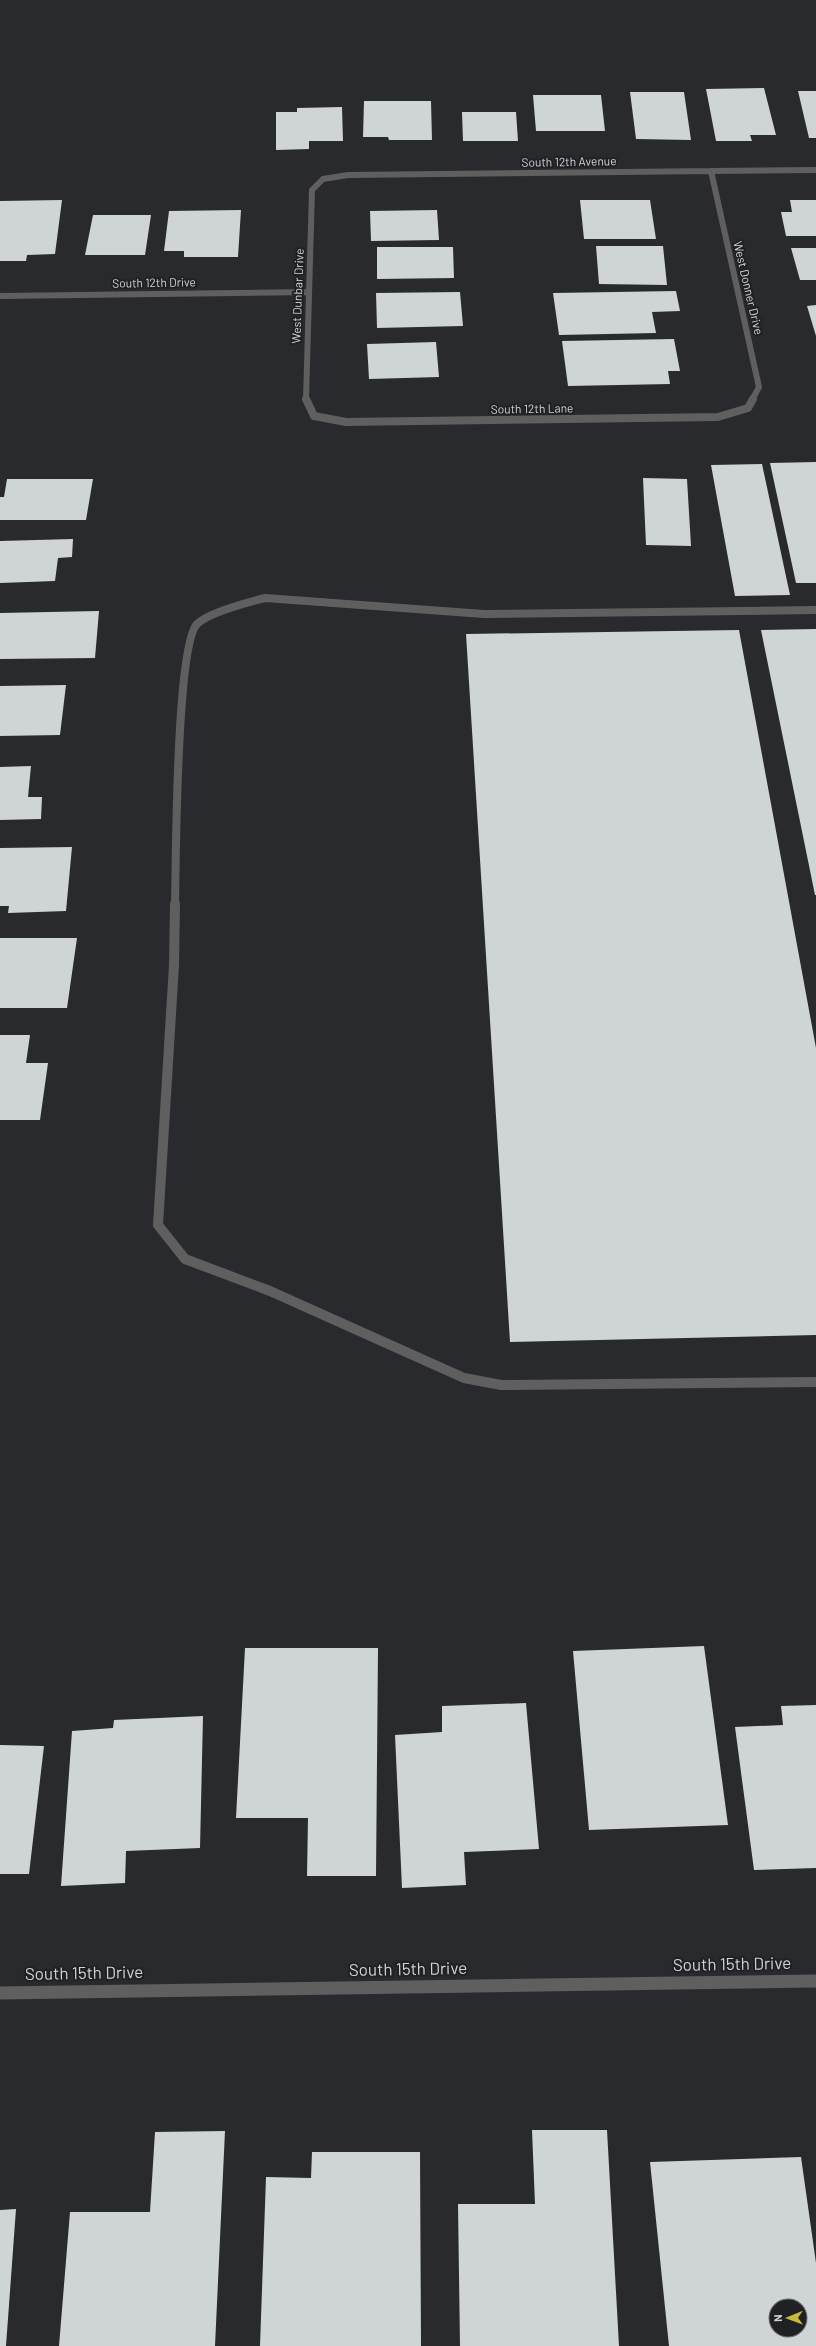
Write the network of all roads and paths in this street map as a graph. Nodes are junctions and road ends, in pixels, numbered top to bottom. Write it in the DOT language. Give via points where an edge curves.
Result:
graph roads {
  1 [pos="816,170"];
  2 [pos="711,171"];
  3 [pos="323,179"];
  4 [pos="309,292"];
  5 [pos="0,296"];
  6 [pos="748,408"];
  7 [pos="314,416"];
  8 [pos="816,610"];
  9 [pos="816,1382"];
  10 [pos="816,1981"];
  11 [pos="0,1992"];
  1 -- 2 [label="street, South 12th Avenue"];
  2 -- 3 [label="street, South 12th Avenue" via="348,174"];
  2 -- 6 [label="street, West Donner Drive" via="759,387"];
  3 -- 4 [label="street, West Dunbar Drive" via="312,190"];
  4 -- 5 [label="street, South 12th Drive"];
  4 -- 7 [label="street, West Dunbar Drive" via="306,401"];
  6 -- 7 [label="street, South 12th Lane" via="718,417 346,422"];
  8 -- 9 [label="street" via="484,614 265,598 234,606 196,624 187,647 179,750 174,965 158,1224 185,1259 270,1291 464,1378 501,1385"];
  10 -- 11 [label="street, South 15th Drive"];
}
